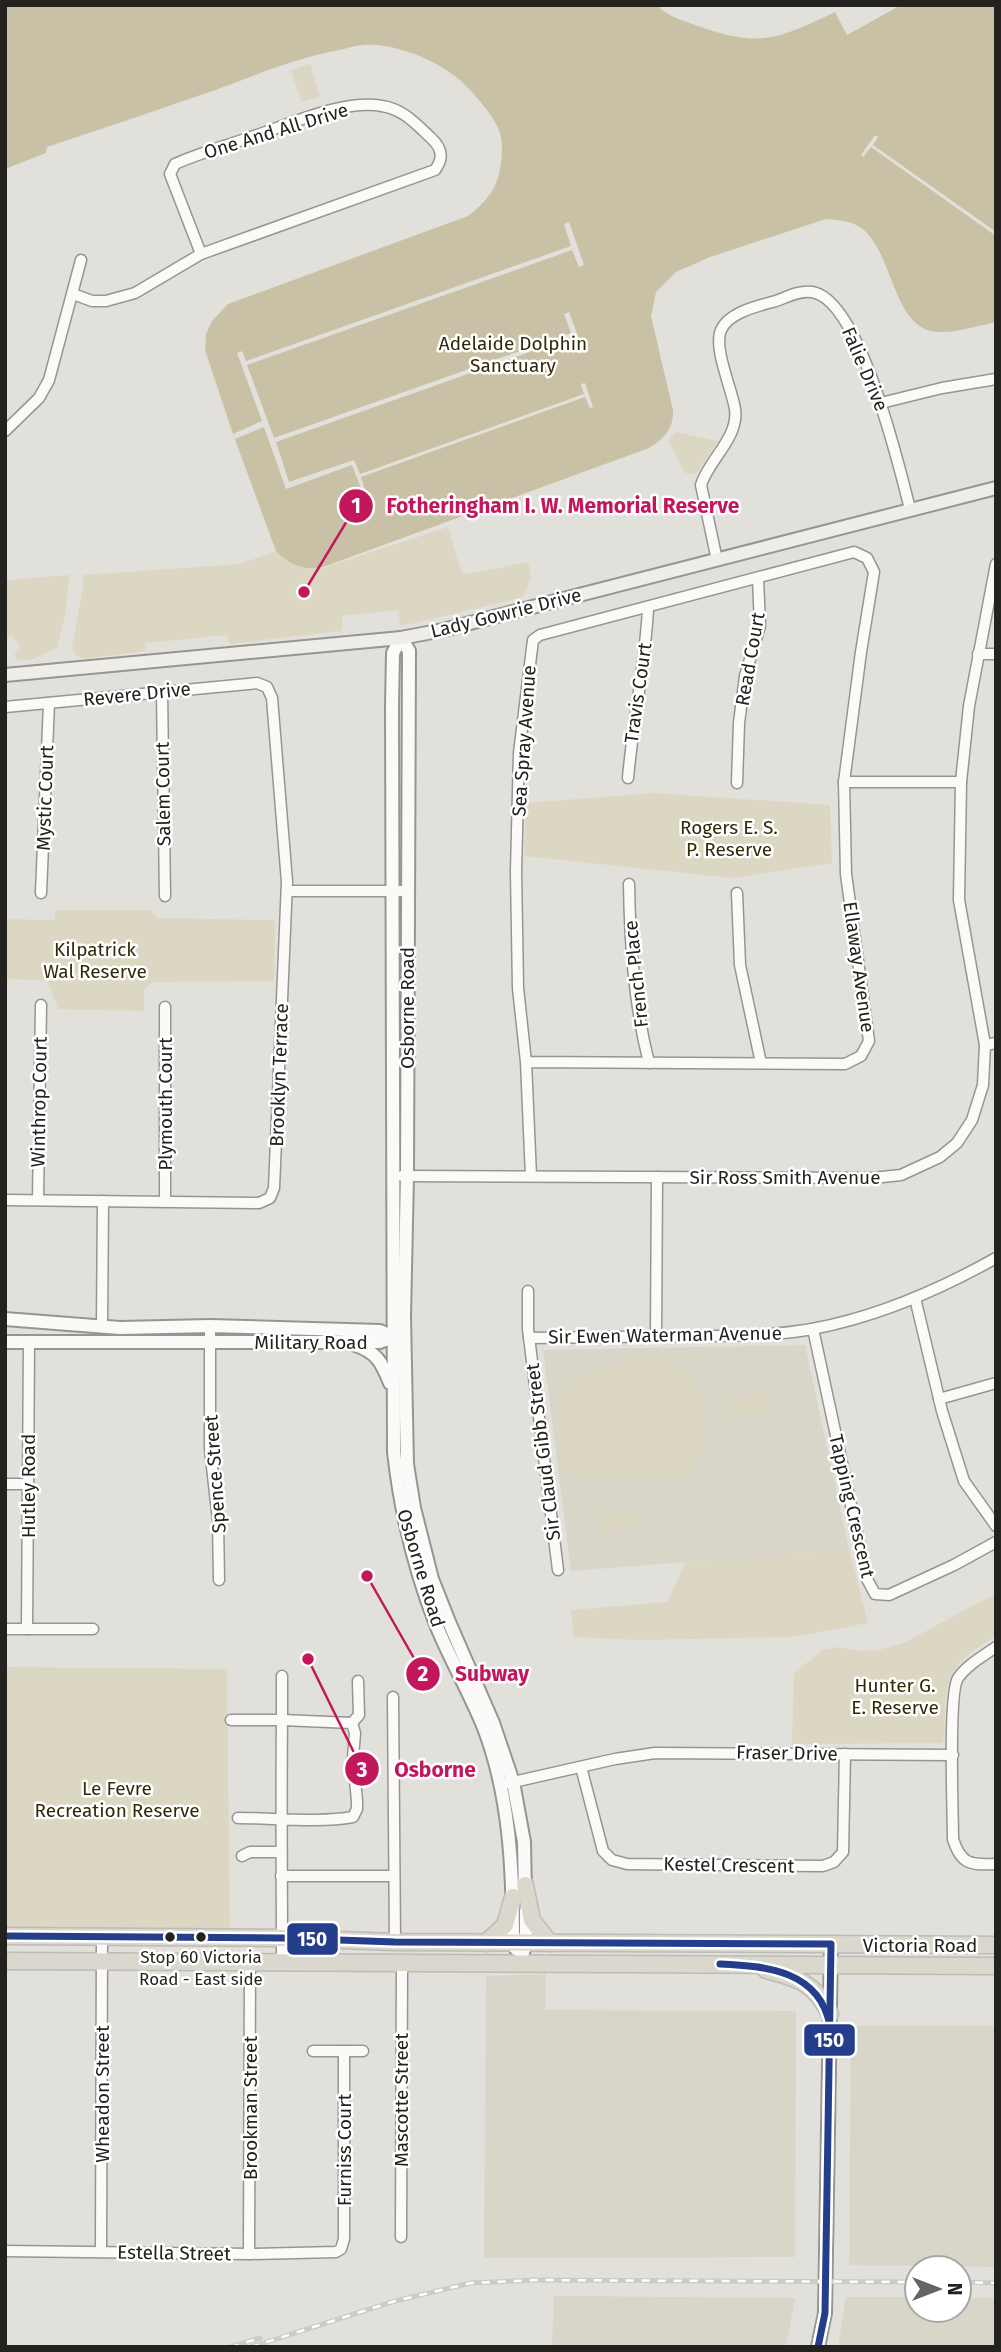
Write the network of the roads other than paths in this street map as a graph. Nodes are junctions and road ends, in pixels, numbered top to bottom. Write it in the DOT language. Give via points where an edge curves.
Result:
graph roads {
  1 [pos="201,254"];
  2 [pos="81,260"];
  3 [pos="73,294"];
  4 [pos="996,379"];
  5 [pos="881,403"];
  6 [pos="5,431"];
  7 [pos="996,488"];
  8 [pos="910,509"];
  9 [pos="854,552"];
  10 [pos="717,560"];
  11 [pos="996,564"];
  12 [pos="758,578"];
  13 [pos="648,609"];
  14 [pos="401,638"];
  15 [pos="978,654"];
  16 [pos="996,654"];
  17 [pos="5,675"];
  18 [pos="267,687"];
  19 [pos="162,692"];
  20 [pos="49,703"];
  21 [pos="5,707"];
  22 [pos="628,778"];
  23 [pos="844,782"];
  24 [pos="961,782"];
  25 [pos="737,783"];
  26 [pos="629,884"];
  27 [pos="287,891"];
  28 [pos="391,891"];
  29 [pos="407,891"];
  30 [pos="41,893"];
  31 [pos="737,893"];
  32 [pos="165,896"];
  33 [pos="41,1004"];
  34 [pos="165,1007"];
  35 [pos="990,1044"];
  36 [pos="526,1062"];
  37 [pos="649,1063"];
  38 [pos="761,1063"];
  39 [pos="391,1176"];
  40 [pos="407,1176"];
  41 [pos="531,1176"];
  42 [pos="657,1177"];
  43 [pos="5,1200"];
  44 [pos="38,1200"];
  45 [pos="103,1201"];
  46 [pos="165,1201"];
  47 [pos="996,1258"];
  48 [pos="528,1291"];
  49 [pos="915,1298"];
  50 [pos="399,1315"];
  51 [pos="5,1319"];
  52 [pos="211,1326"];
  53 [pos="102,1327"];
  54 [pos="813,1329"];
  55 [pos="345,1337"];
  56 [pos="393,1337"];
  57 [pos="656,1337"];
  58 [pos="529,1338"];
  59 [pos="5,1342"];
  60 [pos="210,1342"];
  61 [pos="29,1343"];
  62 [pos="404,1356"];
  63 [pos="996,1383"];
  64 [pos="393,1394"];
  65 [pos="939,1399"];
  66 [pos="5,1484"];
  67 [pos="28,1484"];
  68 [pos="414,1508"];
  69 [pos="403,1523"];
  70 [pos="996,1526"];
  71 [pos="420,1536"];
  72 [pos="996,1542"];
  73 [pos="558,1570"];
  74 [pos="219,1580"];
  75 [pos="5,1629"];
  76 [pos="27,1629"];
  77 [pos="93,1629"];
  78 [pos="996,1647"];
  79 [pos="282,1676"];
  80 [pos="358,1681"];
  81 [pos="393,1697"];
  82 [pos="230,1720"];
  83 [pos="282,1720"];
  84 [pos="352,1723"];
  85 [pos="845,1754"];
  86 [pos="953,1755"];
  87 [pos="581,1767"];
  88 [pos="513,1782"];
  89 [pos="500,1786"];
  90 [pos="239,1818"];
  91 [pos="281,1818"];
  92 [pos="281,1852"];
  93 [pos="242,1856"];
  94 [pos="996,1864"];
  95 [pos="281,1876"];
  96 [pos="394,1876"];
  97 [pos="525,1885"];
  98 [pos="513,1897"];
  99 [pos="5,1936"];
  100 [pos="102,1937"];
  101 [pos="282,1938"];
  102 [pos="394,1942"];
  103 [pos="486,1942"];
  104 [pos="520,1943"];
  105 [pos="550,1943"];
  106 [pos="831,1944"];
  107 [pos="996,1945"];
  108 [pos="5,1961"];
  109 [pos="102,1961"];
  110 [pos="250,1962"];
  111 [pos="282,1962"];
  112 [pos="402,1962"];
  113 [pos="520,1962"];
  114 [pos="747,1964"];
  115 [pos="830,1965"];
  116 [pos="996,1966"];
  117 [pos="830,2014"];
  118 [pos="313,2051"];
  119 [pos="344,2051"];
  120 [pos="363,2051"];
  121 [pos="401,2238"];
  122 [pos="341,2249"];
  123 [pos="5,2250"];
  124 [pos="101,2251"];
  125 [pos="249,2254"];
  126 [pos="818,2347"];
  1 -- 1 [label="street, One And All Drive" via="435,170 441,155 438,144 397,110 361,105 175,164 170,174"];
  1 -- 3 [label="street, One And All Drive" via="120,298 92,301"];
  2 -- 3 [label="street"];
  3 -- 6 [label="street" via="49,380 39,398"];
  4 -- 5 [label="street"];
  5 -- 8 [label="street, Falie Drive"];
  5 -- 10 [label="street, Falie Drive" via="842,314 826,298 800,292 729,320 720,331 719,346 735,411 734,425 701,485"];
  7 -- 8 [label="main road, Lady Gowrie Drive"];
  8 -- 10 [label="main road, Lady Gowrie Drive"];
  9 -- 12 [label="street, Sea Spray Avenue"];
  9 -- 23 [label="street, Ellaway Avenue" via="867,558 874,572"];
  10 -- 14 [label="main road, Lady Gowrie Drive"];
  11 -- 15 [label="street, Sir Ross Smith Avenue"];
  12 -- 13 [label="street, Sea Spray Avenue"];
  12 -- 25 [label="street, Read Court" via="760,626 745,676"];
  13 -- 22 [label="street, Travis Court"];
  13 -- 36 [label="street, Sea Spray Avenue" via="533,640 519,754 516,872 518,988"];
  14 -- 17 [label="main road, Lady Gowrie Drive"];
  14 -- 28 [label="street, Osborne Road" via="393,653"];
  14 -- 29 [label="street, Osborne Road" via="409,650"];
  15 -- 16 [label="street"];
  15 -- 24 [label="street, Sir Ross Smith Avenue"];
  18 -- 19 [label="street, Revere Drive" via="257,683"];
  18 -- 27 [label="street, Brooklyn Terrace" via="272,698"];
  19 -- 20 [label="street, Revere Drive"];
  19 -- 32 [label="street, Salem Court"];
  20 -- 21 [label="street, Revere Drive"];
  20 -- 30 [label="street, Mystic Court"];
  23 -- 24 [label="street"];
  23 -- 38 [label="street, Ellaway Avenue" via="846,874 869,1041 860,1056 845,1064"];
  24 -- 35 [label="street, Sir Ross Smith Avenue" via="959,900"];
  26 -- 37 [label="street, French Place" via="630,952"];
  27 -- 28 [label="street"];
  27 -- 46 [label="street, Brooklyn Terrace" via="273,1194 259,1203"];
  28 -- 29 [label="street"];
  28 -- 39 [label="street, Osborne Road"];
  29 -- 40 [label="street, Osborne Road"];
  31 -- 38 [label="street" via="740,965"];
  33 -- 44 [label="street, Winthrop Court"];
  34 -- 46 [label="street, Plymouth Court"];
  35 -- 42 [label="street, Sir Ross Smith Avenue" via="972,1120 957,1143 940,1157 901,1175"];
  36 -- 37 [label="street, Ellaway Avenue"];
  36 -- 41 [label="street, Sea Spray Avenue"];
  37 -- 38 [label="street, Ellaway Avenue"];
  39 -- 40 [label="street, Sir Ross Smith Avenue"];
  39 -- 50 [label="street, Osborne Road"];
  40 -- 41 [label="street, Sir Ross Smith Avenue"];
  40 -- 50 [label="street, Osborne Road"];
  41 -- 42 [label="street, Sir Ross Smith Avenue"];
  42 -- 57 [label="street"];
  43 -- 44 [label="street, Brooklyn Terrace"];
  44 -- 45 [label="street, Brooklyn Terrace"];
  45 -- 46 [label="street, Brooklyn Terrace"];
  45 -- 53 [label="street"];
  47 -- 49 [label="street, Sir Ewen Waterman Avenue"];
  48 -- 58 [label="street, Sir Claud Gibb Street"];
  49 -- 54 [label="street, Sir Ewen Waterman Avenue"];
  49 -- 65 [label="street"];
  50 -- 55 [label="street"];
  50 -- 56 [label="street"];
  50 -- 62 [label="street, Osborne Road"];
  51 -- 53 [label="street, Military Road"];
  52 -- 53 [label="street, Military Road"];
  52 -- 55 [label="street, Military Road"];
  52 -- 60 [label="street, Spence Street"];
  54 -- 57 [label="street, Sir Ewen Waterman Avenue" via="771,1335"];
  54 -- 72 [label="street, Tapping Crescent" via="864,1569 875,1594 889,1595"];
  55 -- 56 [label="street, Military Road" via="380,1331"];
  55 -- 60 [label="street, Military Road"];
  55 -- 64 [label="street" via="374,1353"];
  56 -- 62 [label="street"];
  56 -- 64 [label="street, Osborne Road"];
  57 -- 58 [label="street, Sir Ewen Waterman Avenue"];
  58 -- 73 [label="street, Sir Claud Gibb Street"];
  59 -- 61 [label="street, Military Road"];
  60 -- 61 [label="street, Military Road"];
  60 -- 74 [label="street, Spence Street" via="209,1449 218,1520"];
  61 -- 67 [label="street, Hutley Road"];
  62 -- 68 [label="street, Osborne Road" via="407,1464"];
  63 -- 65 [label="street"];
  64 -- 69 [label="street, Osborne Road"];
  65 -- 70 [label="street" via="964,1481"];
  66 -- 67 [label="street"];
  67 -- 76 [label="street, Hutley Road"];
  68 -- 69 [label="street"];
  68 -- 71 [label="street, Osborne Road"];
  69 -- 71 [label="street"];
  69 -- 89 [label="street, Osborne Road" via="438,1627 484,1729"];
  71 -- 88 [label="street, Osborne Road"];
  75 -- 76 [label="street"];
  76 -- 77 [label="street"];
  78 -- 86 [label="street" via="958,1679"];
  79 -- 83 [label="street"];
  80 -- 84 [label="street" via="359,1715"];
  81 -- 96 [label="street"];
  82 -- 83 [label="street"];
  83 -- 84 [label="street"];
  83 -- 91 [label="street"];
  84 -- 91 [label="street" via="356,1814 348,1818"];
  85 -- 86 [label="street, Fraser Drive"];
  85 -- 87 [label="street, Fraser Drive" via="655,1753"];
  85 -- 87 [label="street, Kestel Crescent" via="843,1852 834,1863 823,1866 627,1864 612,1860 603,1851"];
  86 -- 94 [label="street" via="956,1848 972,1864"];
  87 -- 88 [label="street, Fraser Drive"];
  88 -- 89 [label="street, Fraser Drive"];
  88 -- 97 [label="street, Osborne Road"];
  89 -- 98 [label="street, Osborne Road"];
  90 -- 91 [label="street"];
  91 -- 92 [label="street"];
  92 -- 93 [label="street"];
  92 -- 95 [label="street"];
  95 -- 96 [label="street"];
  95 -- 101 [label="street"];
  96 -- 102 [label="street"];
  97 -- 104 [label="street, Osborne Road"];
  97 -- 105 [label="highway" via="532,1920"];
  98 -- 103 [label="highway" via="505,1925"];
  98 -- 104 [label="street, Osborne Road"];
  99 -- 100 [label="highway, Victoria Road"];
  100 -- 101 [label="highway, Victoria Road"];
  100 -- 109 [label="street, Wheadon Street"];
  101 -- 102 [label="highway, Victoria Road"];
  101 -- 111 [label="street"];
  102 -- 103 [label="highway, Victoria Road"];
  103 -- 104 [label="highway, Victoria Road"];
  104 -- 105 [label="highway, Victoria Road"];
  104 -- 113 [label="street, Osborne Road"];
  105 -- 106 [label="highway, Victoria Road"];
  106 -- 107 [label="highway, Victoria Road"];
  106 -- 115 [label="street"];
  108 -- 109 [label="highway, Victoria Road"];
  109 -- 110 [label="highway, Victoria Road"];
  109 -- 124 [label="street, Wheadon Street"];
  110 -- 111 [label="highway, Victoria Road"];
  110 -- 125 [label="street, Brookman Street"];
  111 -- 112 [label="highway, Victoria Road"];
  112 -- 113 [label="highway, Victoria Road"];
  112 -- 121 [label="street, Mascotte Street"];
  113 -- 114 [label="highway, Victoria Road"];
  114 -- 115 [label="highway, Victoria Road"];
  114 -- 117 [label="highway" via="807,1984 822,1997"];
  115 -- 116 [label="highway, Victoria Road"];
  115 -- 117 [label="street"];
  117 -- 126 [label="street" via="825,2313"];
  118 -- 119 [label="street"];
  119 -- 120 [label="street"];
  119 -- 122 [label="street, Furniss Court"];
  122 -- 125 [label="street, Estella Street" via="332,2253"];
  123 -- 124 [label="street, Estella Street"];
  124 -- 125 [label="street, Estella Street"];
}
